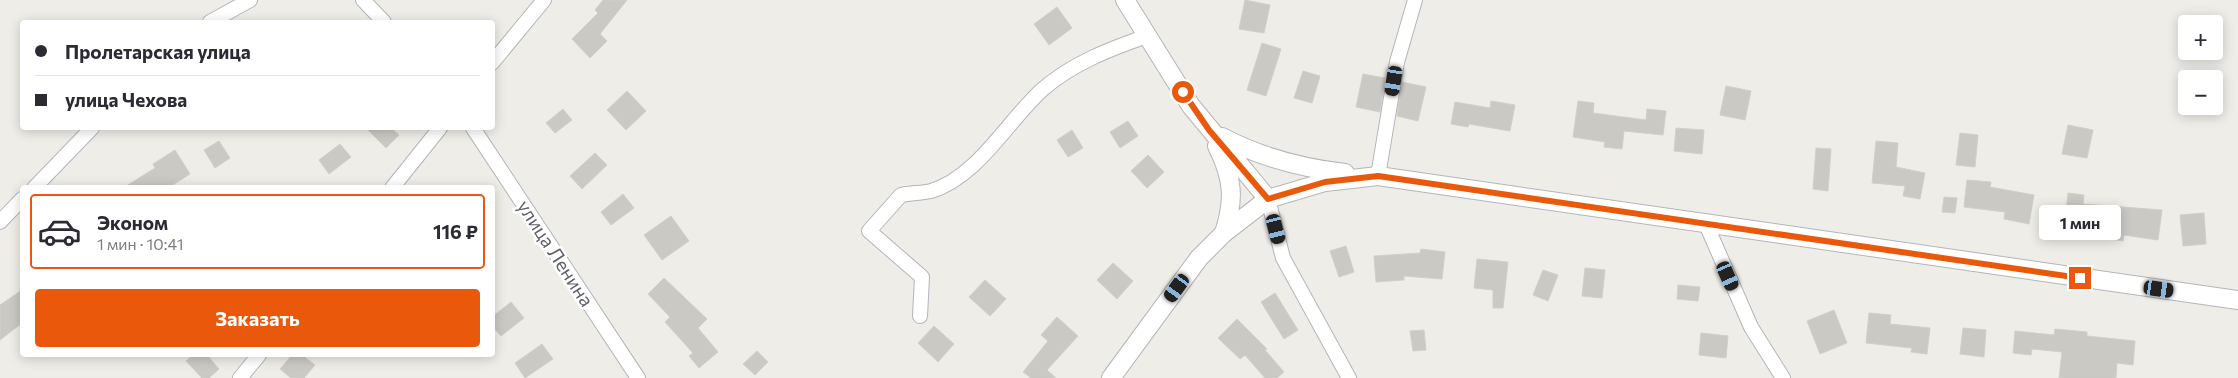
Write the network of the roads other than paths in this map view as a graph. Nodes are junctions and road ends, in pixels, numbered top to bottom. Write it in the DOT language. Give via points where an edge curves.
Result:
graph roads {
  1 [pos="250,0"];
  2 [pos="363,0"];
  3 [pos="544,0"];
  4 [pos="1125,0"];
  5 [pos="1415,0"];
  6 [pos="214,20"];
  7 [pos="382,20"];
  8 [pos="1148,36"];
  9 [pos="495,59"];
  10 [pos="90,130"];
  11 [pos="438,130"];
  12 [pos="474,130"];
  13 [pos="1209,130"];
  14 [pos="1378,176"];
  15 [pos="37,185"];
  16 [pos="394,185"];
  17 [pos="1268,199"];
  18 [pos="20,201"];
  19 [pos="0,222"];
  20 [pos="1706,224"];
  21 [pos="1224,233"];
  22 [pos="2238,300"];
  23 [pos="920,316"];
  24 [pos="257,357"];
  25 [pos="240,378"];
  26 [pos="638,378"];
  27 [pos="1111,378"];
  28 [pos="1349,378"];
  29 [pos="1783,378"];
  1 -- 6 [label="street"];
  2 -- 7 [label="street"];
  3 -- 9 [label="street"];
  4 -- 8 [label="street"];
  5 -- 14 [label="street" via="1397,62"];
  8 -- 13 [label="street"];
  8 -- 23 [label="street" via="1108,49 1071,68 1042,90 998,141 956,179 932,191 901,194 869,231 922,277"];
  10 -- 15 [label="street"];
  11 -- 16 [label="street"];
  12 -- 26 [label="street, улица Ленина"];
  13 -- 14 [label="street" via="1249,152 1287,164"];
  13 -- 17 [label="street"];
  13 -- 21 [label="street" via="1226,164 1232,187 1231,211"];
  14 -- 17 [label="street" via="1325,182"];
  14 -- 20 [label="street"];
  17 -- 21 [label="street"];
  17 -- 28 [label="street" via="1283,258"];
  18 -- 19 [label="street"];
  20 -- 22 [label="street"];
  20 -- 29 [label="street" via="1751,327"];
  21 -- 27 [label="street" via="1199,258"];
  24 -- 25 [label="street"];
}
